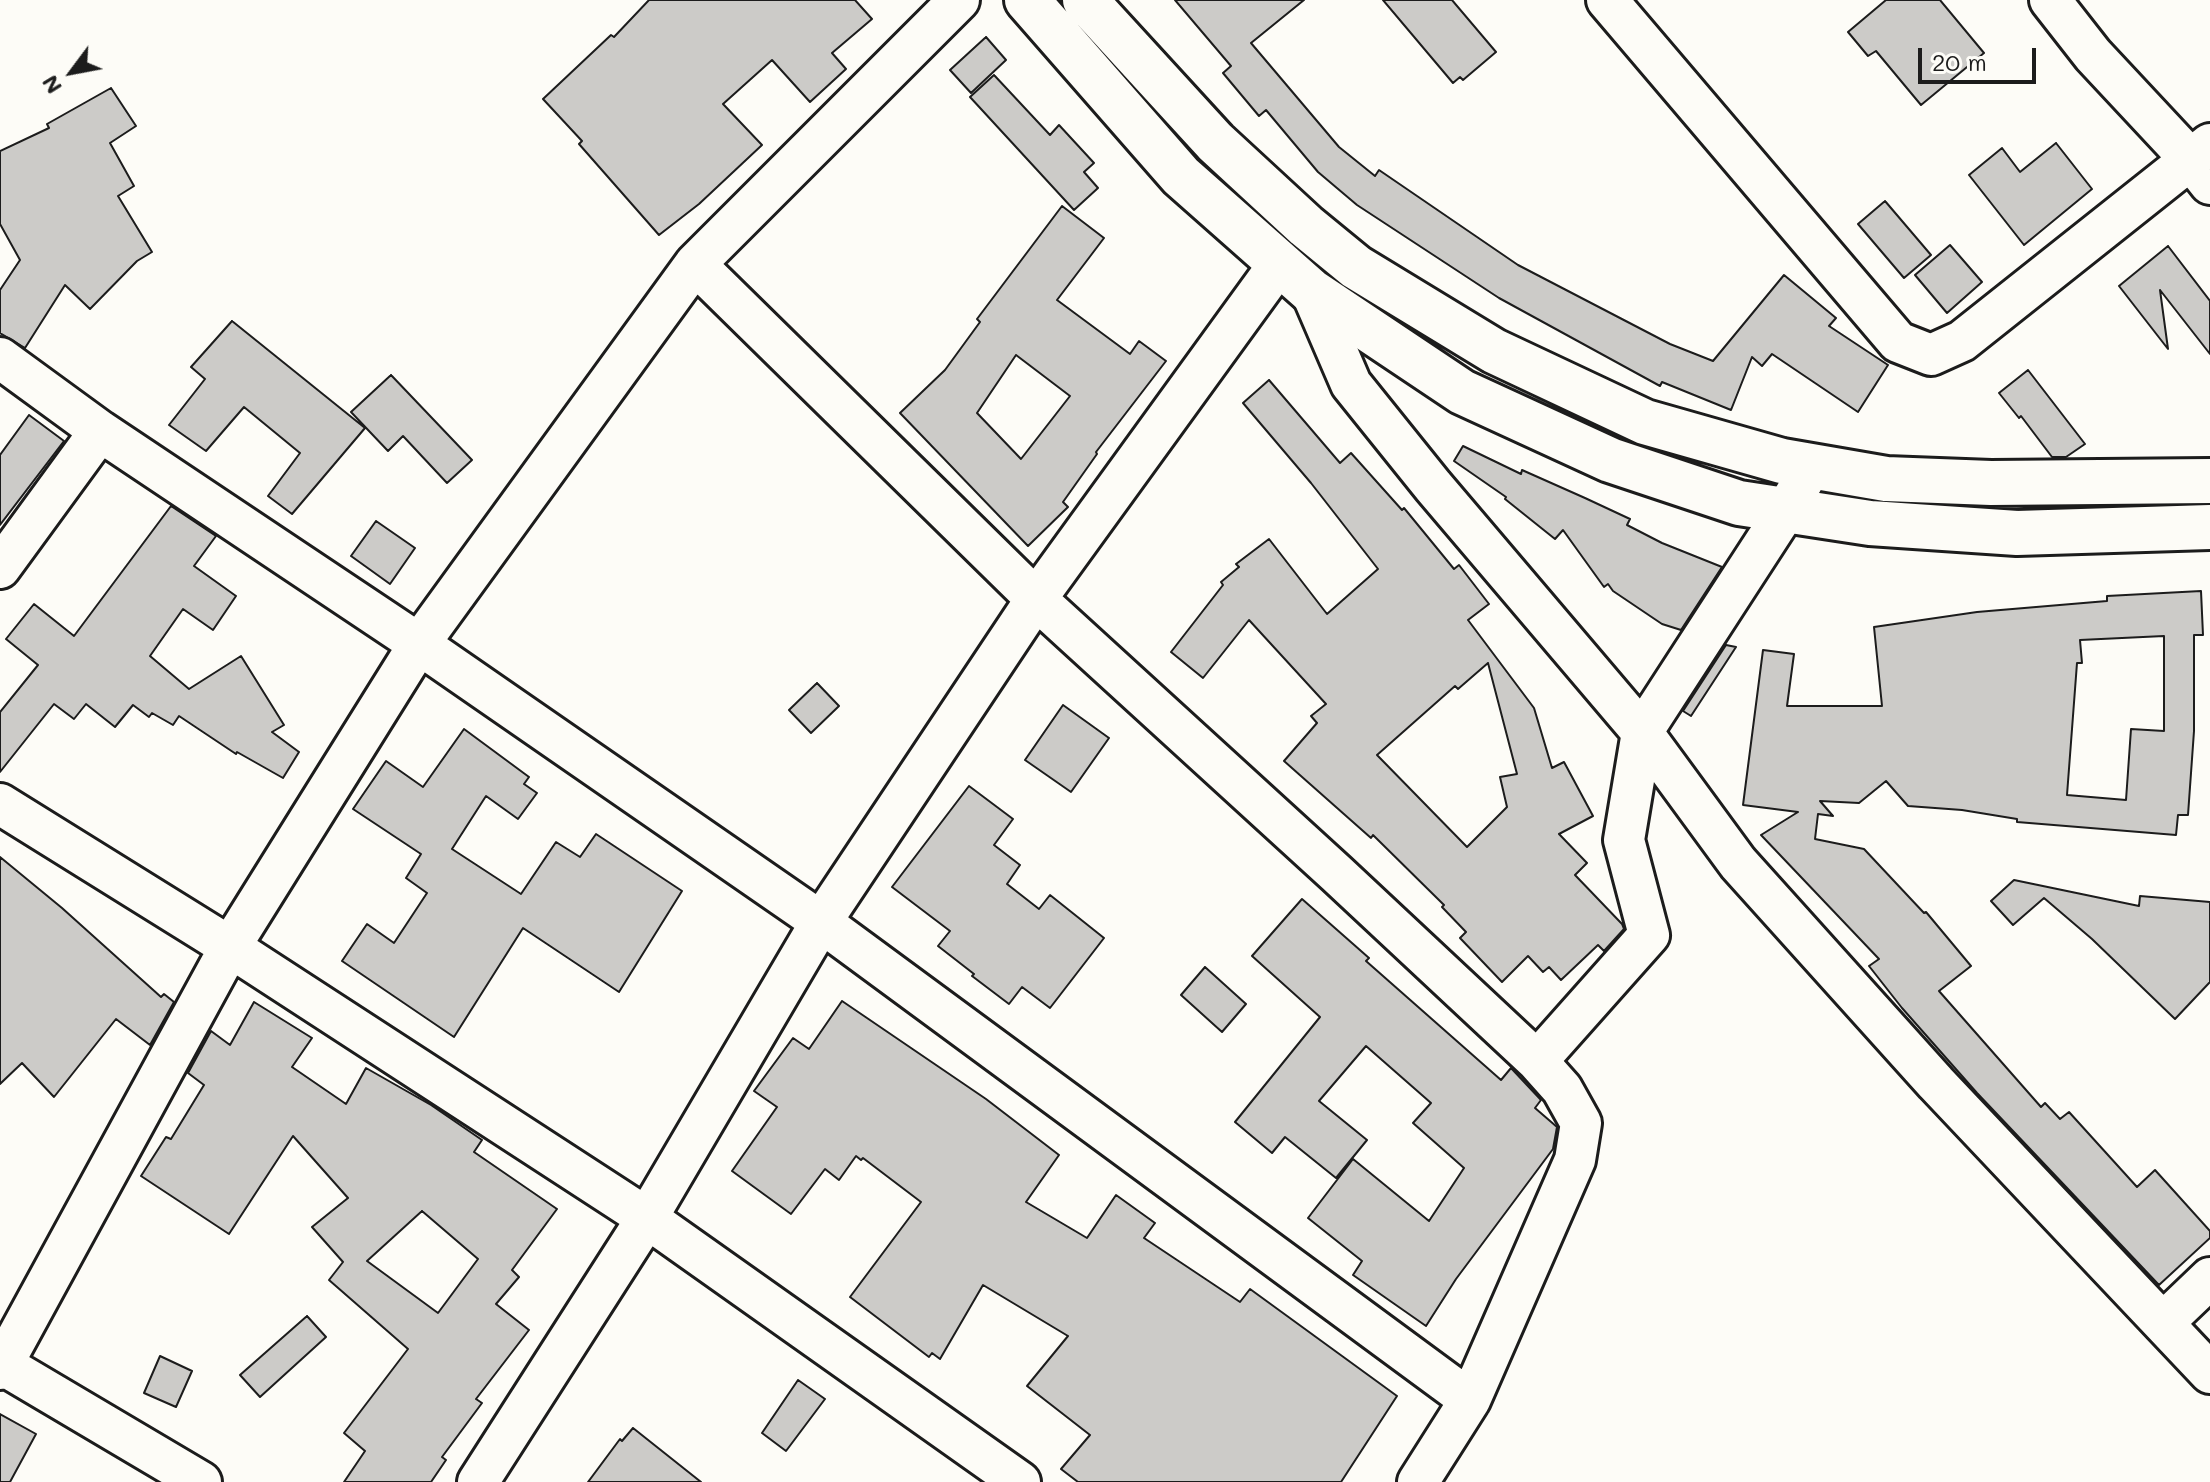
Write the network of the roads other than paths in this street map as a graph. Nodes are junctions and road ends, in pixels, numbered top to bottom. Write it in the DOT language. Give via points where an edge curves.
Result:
graph roads {
  1 [pos="959,0"];
  2 [pos="1027,0"];
  3 [pos="1085,0"];
  4 [pos="1607,0"];
  5 [pos="2050,0"];
  6 [pos="2204,163"];
  7 [pos="695,264"];
  8 [pos="1295,278"];
  9 [pos="0,358"];
  10 [pos="100,431"];
  11 [pos="1811,467"];
  12 [pos="2210,481"];
  13 [pos="1786,510"];
  14 [pos="2210,527"];
  15 [pos="0,568"];
  16 [pos="1036,599"];
  17 [pos="419,644"];
  18 [pos="1642,732"];
  19 [pos="0,804"];
  20 [pos="821,922"];
  21 [pos="230,947"];
  22 [pos="1537,1061"];
  23 [pos="647,1218"];
  24 [pos="2210,1278"];
  25 [pos="2164,1322"];
  26 [pos="1,1365"];
  27 [pos="2210,1373"];
  28 [pos="1470,1400"];
  29 [pos="201,1482"];
  30 [pos="478,1482"];
  31 [pos="1020,1482"];
  32 [pos="1418,1482"];
  1 -- 7 [label="street"];
  2 -- 8 [label="highway" via="1181,176"];
  3 -- 11 [label="highway" via="1215,142 1356,267 1494,351 1645,422"];
  4 -- 6 [label="street" via="1898,342 1931,355 1962,341"];
  5 -- 6 [label="street" via="2093,55"];
  7 -- 16 [label="street"];
  7 -- 17 [label="street"];
  8 -- 13 [label="highway" via="1462,392 1610,460 1739,503"];
  8 -- 16 [label="street"];
  8 -- 18 [label="street" via="1351,384"];
  9 -- 10 [label="street"];
  10 -- 15 [label="street"];
  10 -- 17 [label="street"];
  11 -- 12 [label="highway" via="1886,479 1991,483"];
  11 -- 13 [label="street"];
  13 -- 14 [label="highway" via="1870,523 2017,533"];
  13 -- 18 [label="street"];
  16 -- 20 [label="street"];
  16 -- 22 [label="street"];
  17 -- 20 [label="street"];
  17 -- 21 [label="street"];
  18 -- 22 [label="street" via="1624,840 1649,935"];
  18 -- 25 [label="street" via="1738,863 1936,1083"];
  19 -- 21 [label="street"];
  20 -- 23 [label="street"];
  20 -- 28 [label="street"];
  21 -- 23 [label="street"];
  21 -- 26 [label="street"];
  22 -- 28 [label="street" via="1562,1089 1581,1123 1575,1160"];
  23 -- 30 [label="street"];
  23 -- 31 [label="street"];
  24 -- 25 [label="street"];
  25 -- 27 [label="street"];
  26 -- 29 [label="street"];
  28 -- 32 [label="street"];
}
